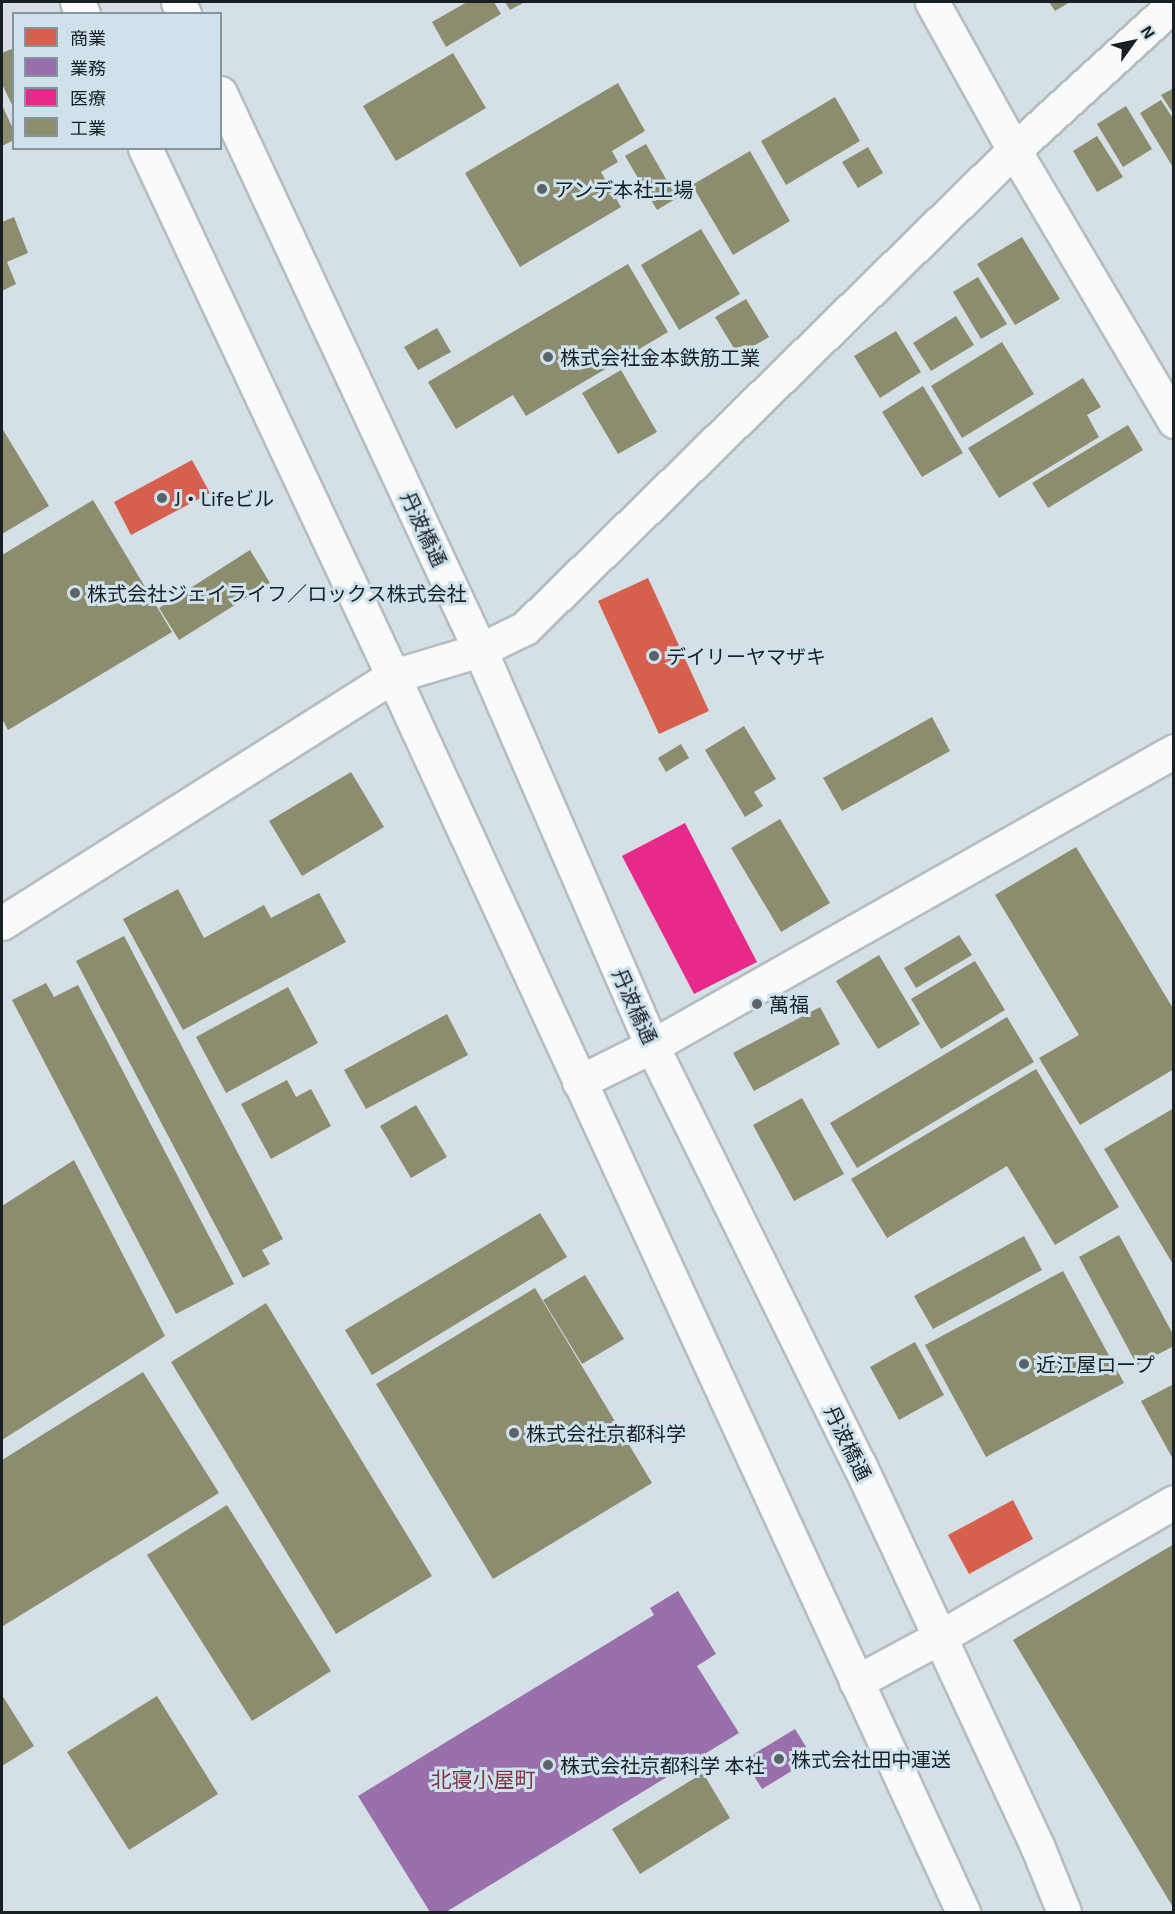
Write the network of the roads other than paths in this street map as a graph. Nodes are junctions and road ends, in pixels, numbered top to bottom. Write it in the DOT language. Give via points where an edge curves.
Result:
graph roads {
  1 [pos="932,2"];
  2 [pos="1173,4"];
  3 [pos="222,100"];
  4 [pos="146,150"];
  5 [pos="1014,150"];
  6 [pos="1173,421"];
  7 [pos="480,650"];
  8 [pos="393,676"];
  9 [pos="1173,751"];
  10 [pos="2,923"];
  11 [pos="652,1046"];
  12 [pos="579,1082"];
  13 [pos="1173,1502"];
  14 [pos="940,1637"];
  15 [pos="856,1682"];
  16 [pos="963,1912"];
  17 [pos="1064,1912"];
  1 -- 5 [label="street"];
  2 -- 5 [label="street"];
  3 -- 7 [label="street, 丹波橋通"];
  4 -- 8 [label="street"];
  5 -- 6 [label="street"];
  5 -- 7 [label="street" via="525,628"];
  7 -- 8 [label="street"];
  7 -- 11 [label="street, 丹波橋通"];
  8 -- 10 [label="street"];
  8 -- 12 [label="street"];
  9 -- 11 [label="street"];
  11 -- 12 [label="street"];
  11 -- 14 [label="street, 丹波橋通"];
  12 -- 15 [label="street"];
  13 -- 14 [label="street"];
  14 -- 15 [label="street"];
  14 -- 17 [label="street, 丹波橋通"];
  15 -- 16 [label="street"];
}
